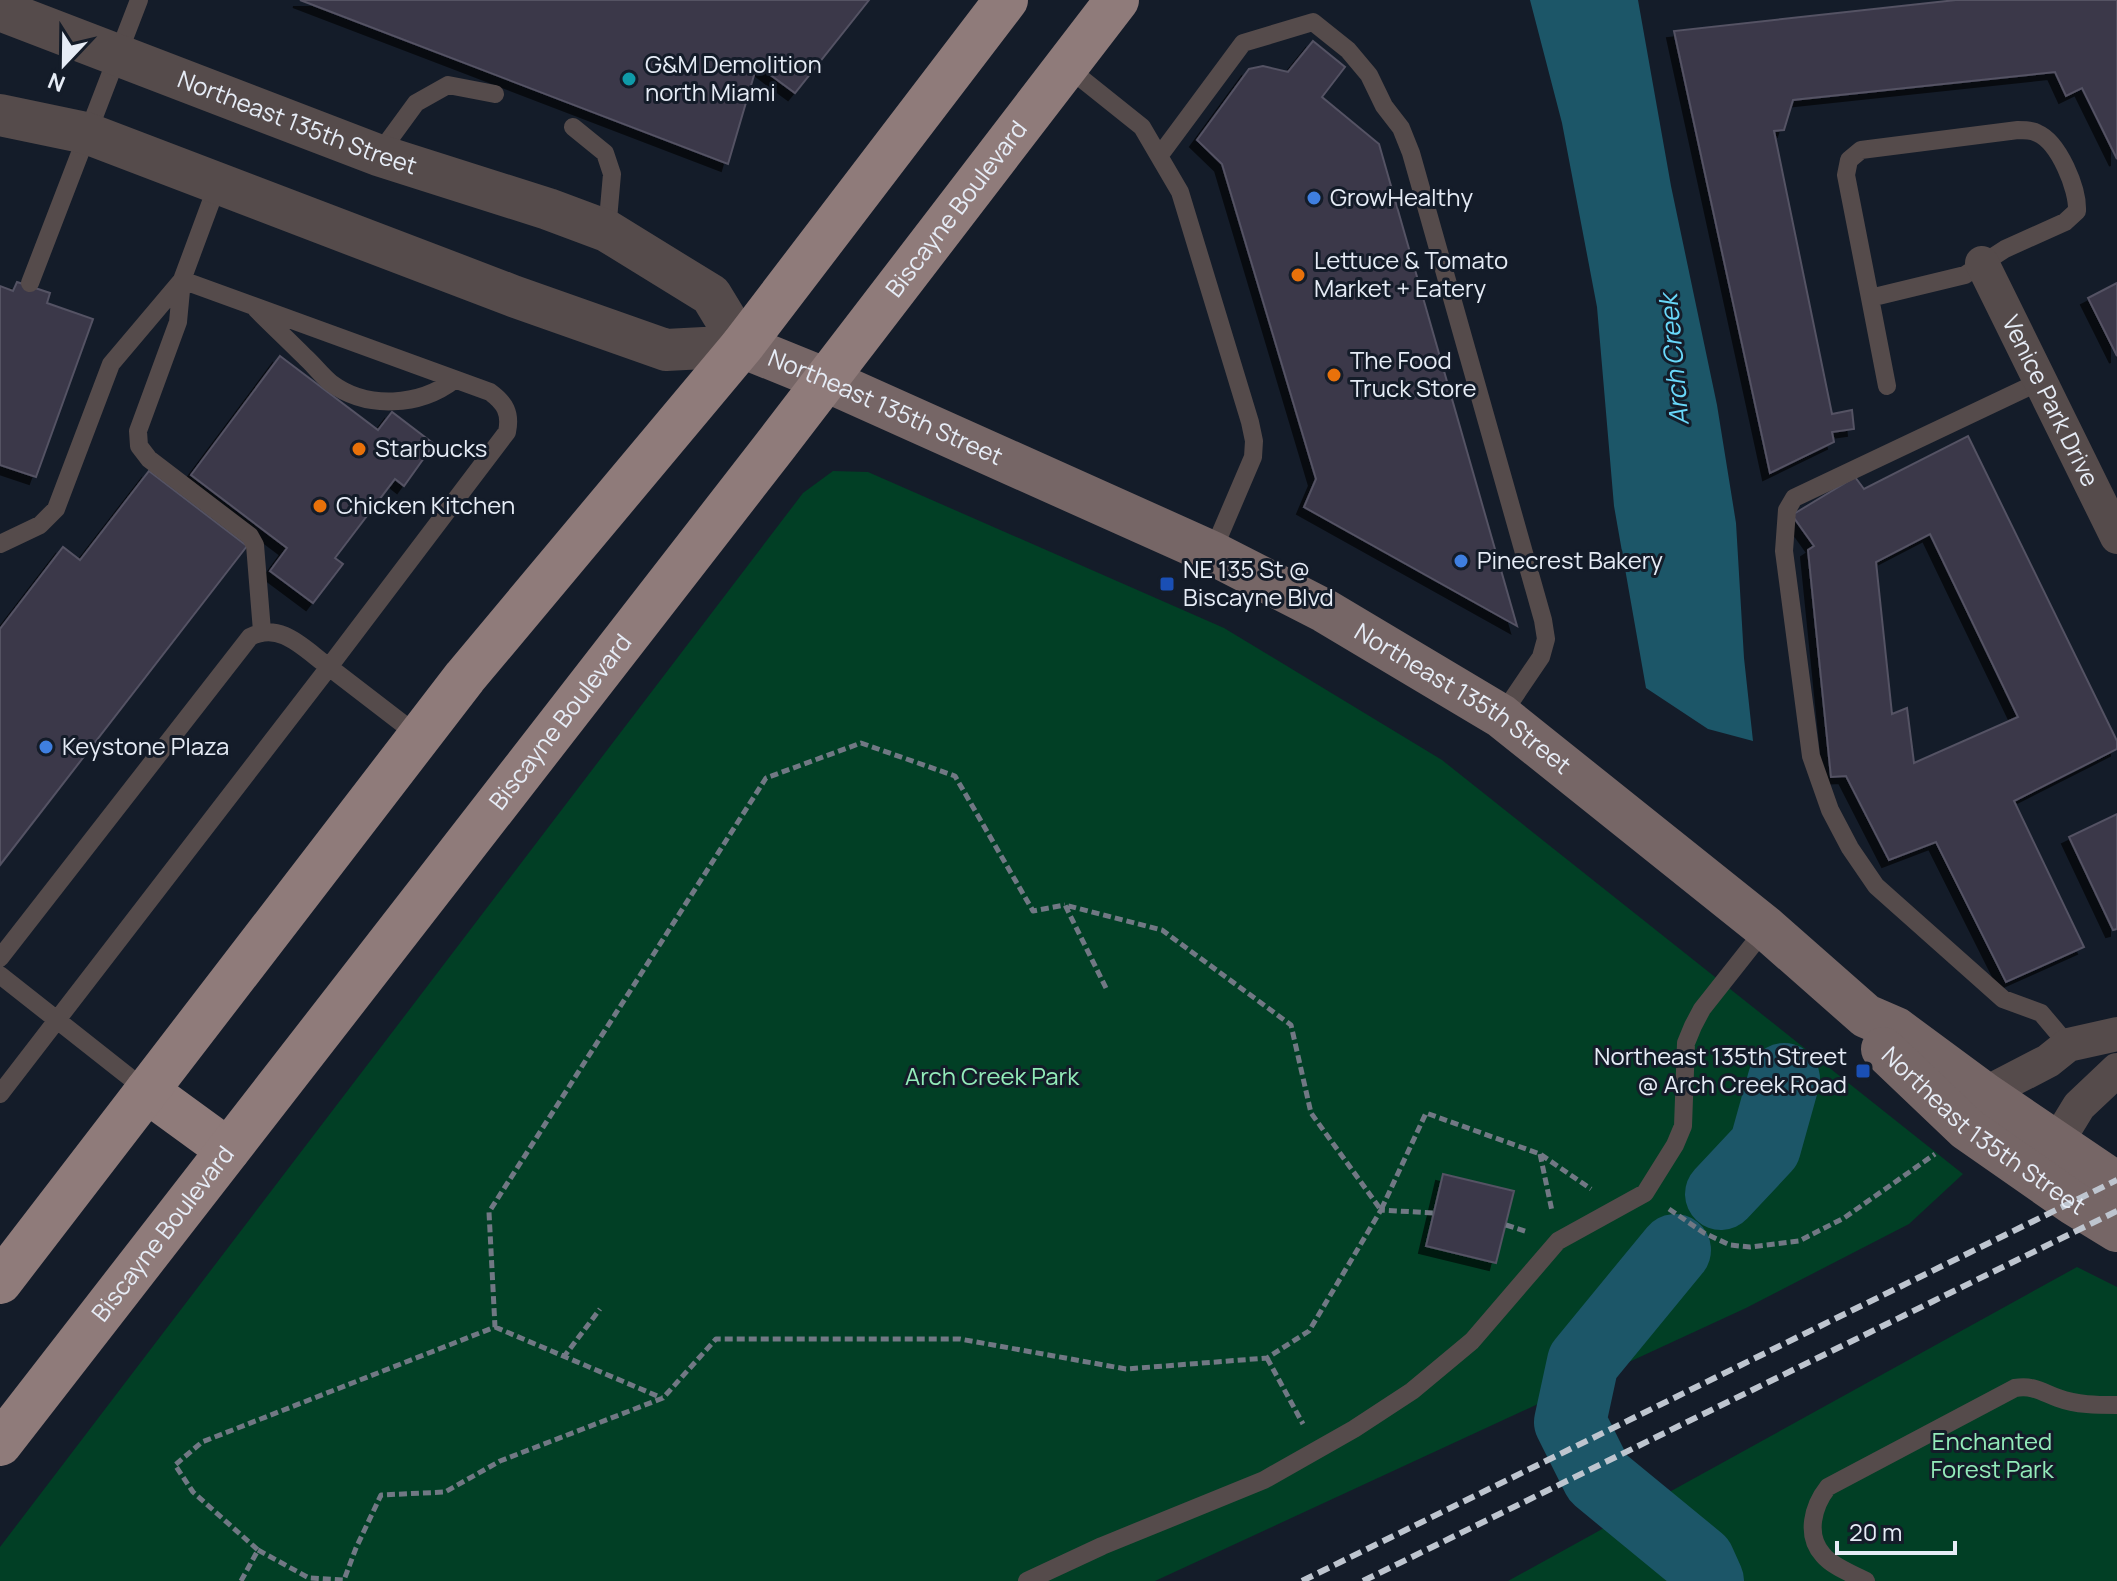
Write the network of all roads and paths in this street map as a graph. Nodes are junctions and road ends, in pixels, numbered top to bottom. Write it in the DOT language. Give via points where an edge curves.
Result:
graph roads {
  1 [pos="139,0"];
  2 [pos="1006,0"];
  3 [pos="1117,0"];
  4 [pos="0,10"];
  5 [pos="118,55"];
  6 [pos="1067,67"];
  7 [pos="495,94"];
  8 [pos="0,115"];
  9 [pos="573,127"];
  10 [pos="86,133"];
  11 [pos="378,155"];
  12 [pos="1160,155"];
  13 [pos="218,182"];
  14 [pos="607,231"];
  15 [pos="1982,263"];
  16 [pos="182,280"];
  17 [pos="30,283"];
  18 [pos="1870,298"];
  19 [pos="251,305"];
  20 [pos="742,346"];
  21 [pos="454,380"];
  22 [pos="826,380"];
  23 [pos="2041,381"];
  24 [pos="1887,386"];
  25 [pos="2117,537"];
  26 [pos="0,544"];
  27 [pos="1212,553"];
  28 [pos="262,631"];
  29 [pos="329,667"];
  30 [pos="1501,716"];
  31 [pos="420,737"];
  32 [pos="1065,905"];
  33 [pos="1766,928"];
  34 [pos="0,958"];
  35 [pos="0,975"];
  36 [pos="1106,988"];
  37 [pos="1866,1016"];
  38 [pos="56,1019"];
  39 [pos="2117,1034"];
  40 [pos="2068,1045"];
  41 [pos="2117,1070"];
  42 [pos="147,1091"];
  43 [pos="0,1094"];
  44 [pos="1984,1094"];
  45 [pos="2057,1142"];
  46 [pos="1944,1148"];
  47 [pos="228,1150"];
  48 [pos="1540,1154"];
  49 [pos="2117,1184"];
  50 [pos="1645,1193"];
  51 [pos="1619,1207"];
  52 [pos="1381,1210"];
  53 [pos="1433,1213"];
  54 [pos="1506,1225"];
  55 [pos="2117,1230"];
  56 [pos="1558,1241"];
  57 [pos="0,1282"];
  58 [pos="600,1309"];
  59 [pos="495,1327"];
  60 [pos="563,1358"];
  61 [pos="1267,1358"];
  62 [pos="663,1398"];
  63 [pos="2117,1405"];
  64 [pos="0,1444"];
  65 [pos="1300,1460"];
  66 [pos="258,1550"];
  67 [pos="241,1581"];
  68 [pos="1027,1581"];
  69 [pos="1866,1581"];
  1 -- 5 [label="lane"];
  2 -- 20 [label="main road"];
  3 -- 6 [label="main road, Biscayne Boulevard"];
  4 -- 5 [label="street, Northeast 135th Street"];
  5 -- 10 [label="lane"];
  5 -- 11 [label="street, Northeast 135th Street"];
  6 -- 12 [label="lane" via="1142,127"];
  6 -- 22 [label="main road, Biscayne Boulevard"];
  7 -- 11 [label="lane" via="448,85 416,103"];
  8 -- 10 [label="street, Northeast 135th Street"];
  9 -- 14 [label="lane" via="605,153 612,174"];
  10 -- 13 [label="street, Northeast 135th Street"];
  10 -- 17 [label="lane"];
  11 -- 14 [label="street, Northeast 135th Street"];
  12 -- 27 [label="lane" via="1180,192 1254,441 1253,457"];
  12 -- 30 [label="lane" via="1243,43 1313,22 1369,75 1411,153 1543,620 1546,639 1541,657"];
  13 -- 16 [label="lane"];
  13 -- 20 [label="street, Northeast 135th Street" via="666,350"];
  14 -- 20 [label="street, Northeast 135th Street" via="711,295"];
  15 -- 18 [label="lane" via="1965,275"];
  15 -- 18 [label="lane" via="2077,211 2078,195 2054,145 2037,132 2018,130 1861,150 1849,160 1846,175"];
  15 -- 23 [label="street, Venice Park Drive"];
  16 -- 19 [label="lane"];
  16 -- 26 [label="lane" via="111,364 56,509 40,525"];
  16 -- 28 [label="lane" via="178,322 138,431 139,446 250,536"];
  18 -- 24 [label="lane"];
  19 -- 21 [label="lane"];
  19 -- 21 [label="lane" via="331,383 355,396 414,400"];
  20 -- 22 [label="main road, Northeast 135th Street"];
  20 -- 31 [label="main road"];
  21 -- 29 [label="lane" via="503,402 510,418 507,432"];
  22 -- 27 [label="main road, Northeast 135th Street"];
  22 -- 47 [label="main road, Biscayne Boulevard"];
  23 -- 25 [label="street, Venice Park Drive"];
  23 -- 40 [label="lane" via="1794,498 1787,510 1784,551 1811,756 1850,848 1876,886 2003,999 2041,1013"];
  27 -- 30 [label="main road, Northeast 135th Street" via="1325,611"];
  28 -- 29 [label="lane" via="287,636"];
  28 -- 34 [label="lane" via="250,637"];
  29 -- 31 [label="lane"];
  29 -- 38 [label="lane"];
  30 -- 33 [label="main road, Northeast 135th Street"];
  31 -- 42 [label="main road"];
  32 -- 36 [label="path"];
  32 -- 52 [label="path" via="1162,930 1291,1025 1311,1113"];
  32 -- 59 [label="path" via="1033,911 955,776 861,743 766,778 489,1212"];
  33 -- 37 [label="main road, Northeast 135th Street"];
  33 -- 50 [label="lane" via="1693,1026 1686,1043 1683,1126"];
  35 -- 38 [label="lane"];
  37 -- 44 [label="main road, Northeast 135th Street" via="1896,1029"];
  37 -- 55 [label="main road, Northeast 135th Street" via="1875,1041 1967,1129"];
  38 -- 42 [label="lane"];
  38 -- 43 [label="lane"];
  39 -- 40 [label="street"];
  40 -- 44 [label="street"];
  41 -- 45 [label="street" via="2079,1106"];
  42 -- 47 [label="main road"];
  42 -- 57 [label="main road"];
  44 -- 45 [label="main road, Northeast 135th Street"];
  45 -- 49 [label="main road, Northeast 135th Street"];
  46 -- 50 [label="path" via="1844,1218 1799,1241 1730,1245"];
  47 -- 64 [label="main road, Biscayne Boulevard"];
  48 -- 51 [label="path"];
  48 -- 52 [label="path" via="1426,1113"];
  48 -- 56 [label="path"];
  50 -- 51 [label="lane"];
  51 -- 56 [label="lane"];
  52 -- 53 [label="path"];
  52 -- 61 [label="path" via="1309,1331"];
  54 -- 56 [label="path"];
  56 -- 65 [label="lane" via="1472,1341 1412,1391"];
  58 -- 60 [label="path"];
  59 -- 60 [label="path"];
  59 -- 66 [label="path" via="202,1442 175,1465 193,1492"];
  60 -- 62 [label="path"];
  61 -- 62 [label="path" via="1126,1369 960,1339 716,1339"];
  61 -- 65 [label="path" via="1303,1425"];
  62 -- 66 [label="path" via="500,1461 445,1492 381,1495 344,1580 309,1578"];
  63 -- 69 [label="lane" via="2060,1399 2031,1386 2015,1388 1828,1487 1818,1500 1813,1538 1824,1556"];
  65 -- 68 [label="lane"];
  66 -- 67 [label="path"];
}
